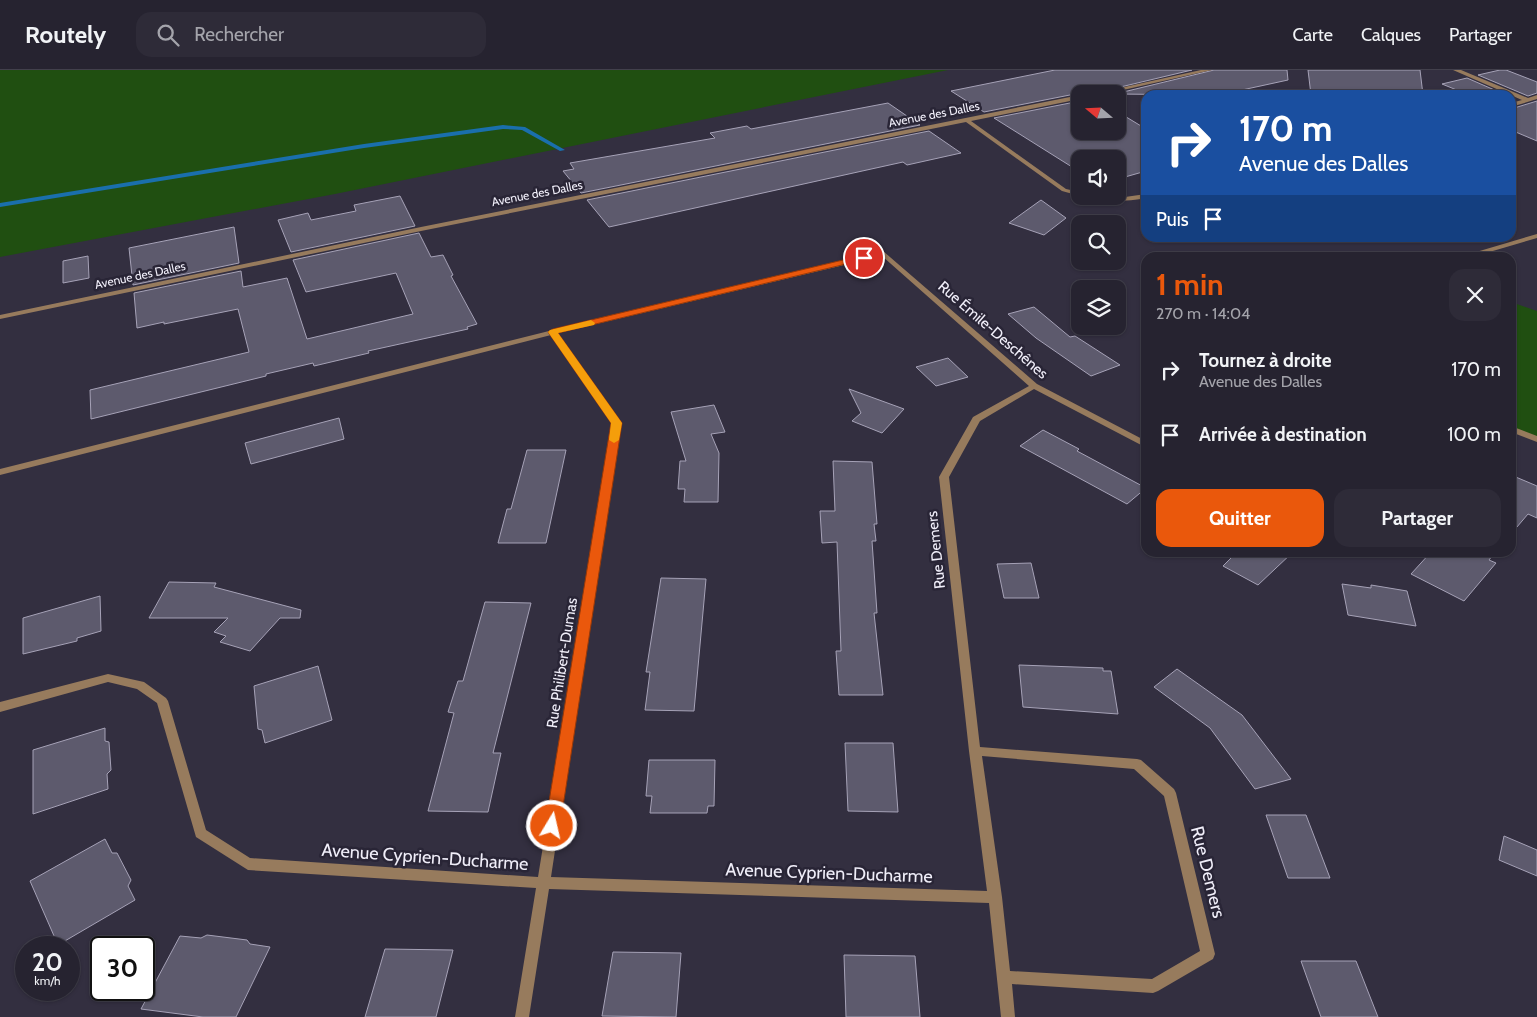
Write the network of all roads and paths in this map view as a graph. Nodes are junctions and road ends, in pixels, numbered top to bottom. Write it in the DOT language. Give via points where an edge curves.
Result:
graph roads {
  1 [pos="1209,70"];
  2 [pos="1456,70"];
  3 [pos="1126,88"];
  4 [pos="1504,90"];
  5 [pos="1516,95"];
  6 [pos="1537,97"];
  7 [pos="1071,99"];
  8 [pos="1528,100"];
  9 [pos="1516,104"];
  10 [pos="968,121"];
  11 [pos="1071,192"];
  12 [pos="1141,197"];
  13 [pos="1126,198"];
  14 [pos="1537,236"];
  15 [pos="1516,242"];
  16 [pos="1516,242"];
  17 [pos="1480,252"];
  18 [pos="0,317"];
  19 [pos="553,332"];
  20 [pos="1034,386"];
  21 [pos="1516,431"];
  22 [pos="1537,439"];
  23 [pos="1141,441"];
  24 [pos="0,472"];
  25 [pos="0,707"];
  26 [pos="975,751"];
  27 [pos="543,883"];
  28 [pos="995,897"];
  29 [pos="1004,977"];
  30 [pos="522,1017"];
  31 [pos="1008,1017"];
  1 -- 3 [label="street"];
  2 -- 4 [label="street"];
  5 -- 8 [label="street"];
  6 -- 8 [label="street"];
  7 -- 10 [label="street, Avenue des Dalles"];
  8 -- 9 [label="street"];
  10 -- 11 [label="street" via="1064,190"];
  10 -- 18 [label="street, Avenue des Dalles" via="430,227"];
  12 -- 13 [label="street"];
  14 -- 15 [label="street"];
  16 -- 17 [label="street"];
  19 -- 20 [label="street, Rue Émile-Deschênes" via="883,253"];
  19 -- 24 [label="street"];
  19 -- 27 [label="street, Rue Philibert-Dumas" via="616,423"];
  20 -- 23 [label="street, Rue Émile-Deschênes"];
  20 -- 26 [label="street, Rue Demers" via="976,419 944,477"];
  21 -- 22 [label="street"];
  25 -- 27 [label="street, Avenue Cyprien-Ducharme" via="108,678 140,685 162,701 200,833 248,864"];
  26 -- 28 [label="street, Rue Demers"];
  26 -- 29 [label="street, Rue Demers" via="1138,764 1170,793 1208,954 1153,986"];
  27 -- 28 [label="street, Avenue Cyprien-Ducharme"];
  27 -- 30 [label="street, Rue Philibert-Dumas"];
  28 -- 29 [label="street, Rue Demers"];
  29 -- 31 [label="street, Rue Demers"];
}
